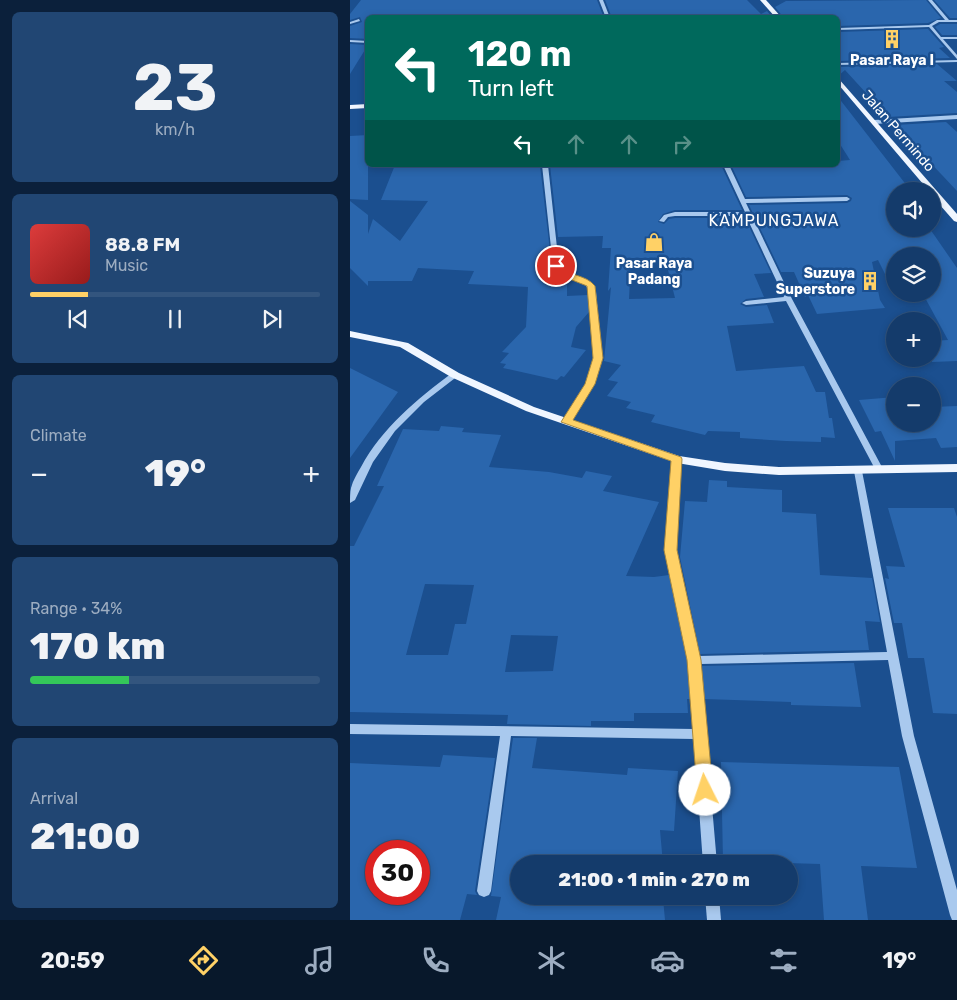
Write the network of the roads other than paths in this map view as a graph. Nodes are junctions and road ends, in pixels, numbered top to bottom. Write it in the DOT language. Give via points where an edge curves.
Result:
graph roads {
  1 [pos="602,0"];
  2 [pos="763,0"];
  3 [pos="930,0"];
  4 [pos="607,15"];
  5 [pos="777,15"];
  6 [pos="359,20"];
  7 [pos="948,21"];
  8 [pos="957,21"];
  9 [pos="350,22"];
  10 [pos="930,26"];
  11 [pos="840,29"];
  12 [pos="940,38"];
  13 [pos="957,38"];
  14 [pos="350,41"];
  15 [pos="365,42"];
  16 [pos="957,60"];
  17 [pos="840,64"];
  18 [pos="840,83"];
  19 [pos="365,106"];
  20 [pos="350,107"];
  21 [pos="957,118"];
  22 [pos="874,122"];
  23 [pos="545,167"];
  24 [pos="727,167"];
  25 [pos="847,199"];
  26 [pos="744,201"];
  27 [pos="749,214"];
  28 [pos="957,220"];
  29 [pos="662,221"];
  30 [pos="788,299"];
  31 [pos="746,303"];
  32 [pos="350,334"];
  33 [pos="455,375"];
  34 [pos="567,422"];
  35 [pos="677,459"];
  36 [pos="957,468"];
  37 [pos="879,469"];
  38 [pos="858,471"];
  39 [pos="354,481"];
  40 [pos="350,500"];
  41 [pos="891,656"];
  42 [pos="694,660"];
  43 [pos="350,730"];
  44 [pos="506,733"];
  45 [pos="701,734"];
  46 [pos="709,855"];
  47 [pos="484,891"];
  48 [pos="713,905"];
  49 [pos="957,915"];
  50 [pos="714,920"];
  1 -- 4 [label="street"];
  2 -- 5 [label="main road"];
  3 -- 7 [label="street"];
  6 -- 9 [label="street"];
  7 -- 8 [label="street"];
  7 -- 10 [label="street" via="934,22"];
  10 -- 11 [label="street"];
  10 -- 12 [label="street"];
  12 -- 13 [label="street"];
  12 -- 16 [label="street"];
  14 -- 15 [label="street"];
  16 -- 17 [label="street"];
  18 -- 22 [label="main road, Jalan Permindo"];
  19 -- 20 [label="main road"];
  21 -- 22 [label="street"];
  22 -- 28 [label="main road, Jalan Permindo"];
  23 -- 34 [label="street" via="556,266 560,272 587,282 593,292 598,358 590,384"];
  24 -- 26 [label="street"];
  25 -- 26 [label="street"];
  26 -- 27 [label="street"];
  27 -- 29 [label="street" via="676,214 666,216"];
  27 -- 30 [label="street"];
  30 -- 31 [label="street"];
  30 -- 37 [label="street"];
  32 -- 33 [label="main road" via="404,345"];
  33 -- 34 [label="main road"];
  33 -- 39 [label="street" via="426,395 391,428"];
  34 -- 35 [label="main road"];
  35 -- 38 [label="main road" via="779,471"];
  35 -- 42 [label="street" via="671,550"];
  36 -- 37 [label="main road"];
  37 -- 38 [label="main road"];
  38 -- 41 [label="street"];
  39 -- 40 [label="street"];
  41 -- 42 [label="street"];
  41 -- 49 [label="street" via="908,736"];
  42 -- 45 [label="street"];
  43 -- 44 [label="street"];
  44 -- 45 [label="street"];
  44 -- 47 [label="street"];
  45 -- 46 [label="street"];
  48 -- 50 [label="street"];
}
